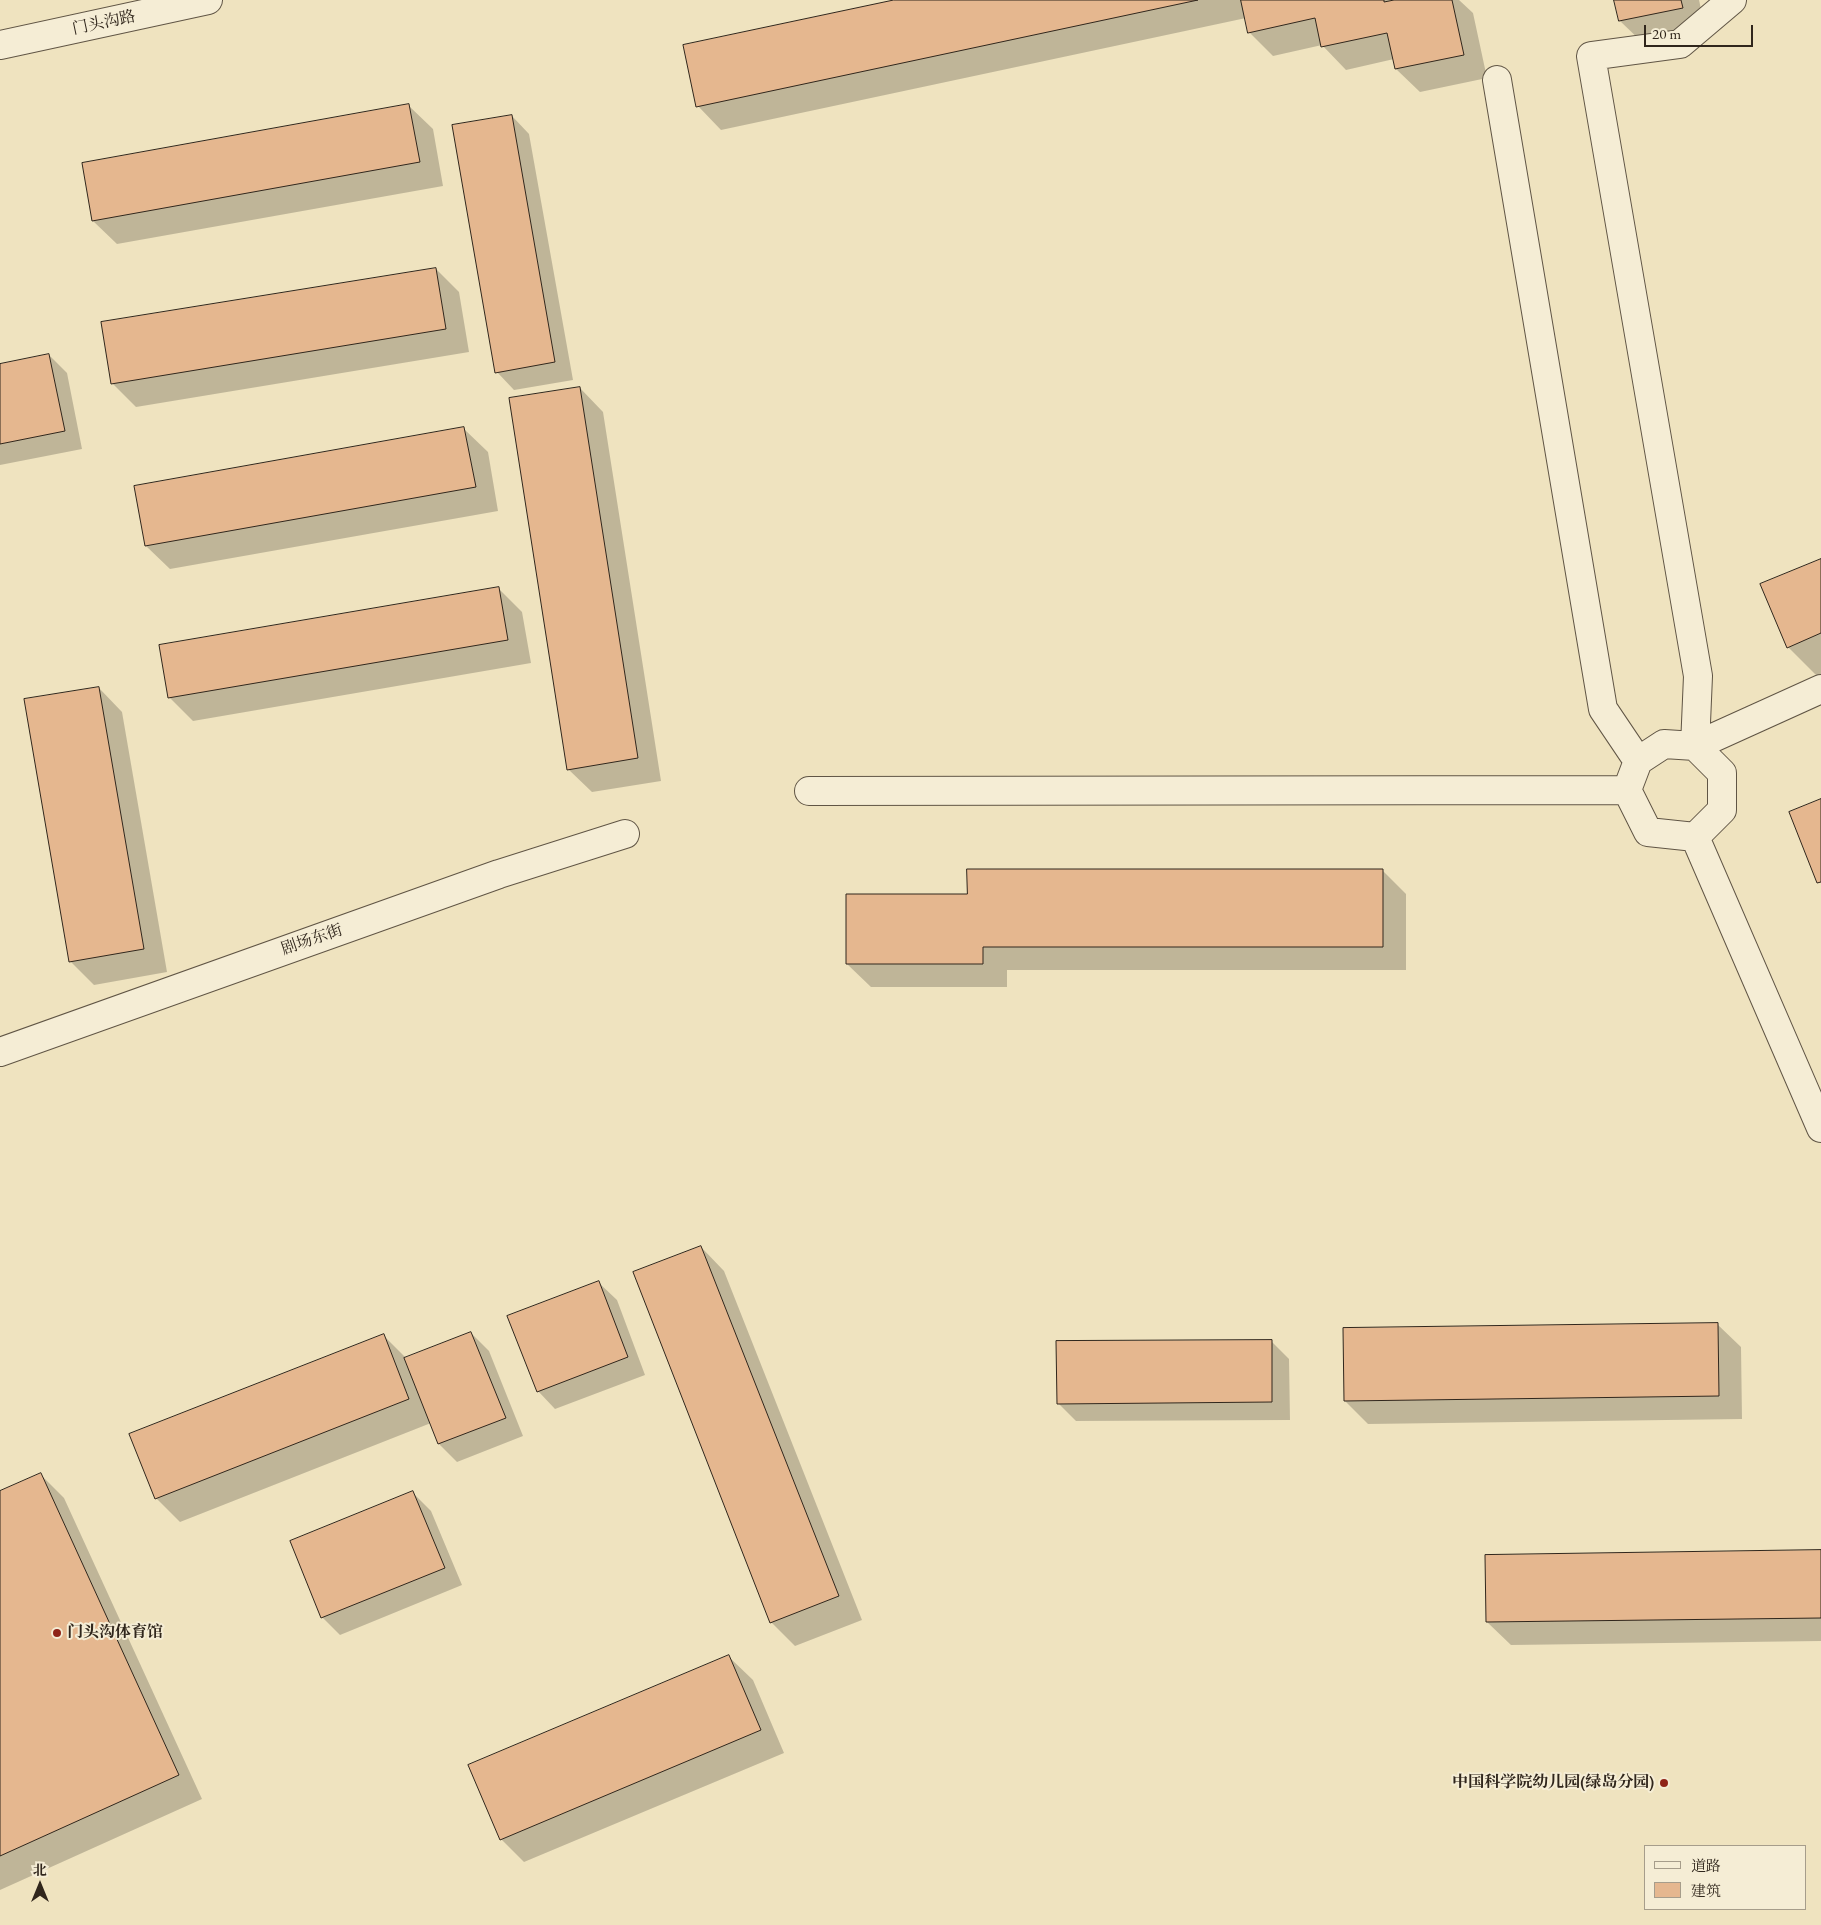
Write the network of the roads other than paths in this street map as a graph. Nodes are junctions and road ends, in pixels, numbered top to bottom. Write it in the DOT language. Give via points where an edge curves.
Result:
graph roads {
  1 [pos="208,0"];
  2 [pos="1732,0"];
  3 [pos="0,45"];
  4 [pos="1497,80"];
  5 [pos="1821,689"];
  6 [pos="1695,746"];
  7 [pos="1638,761"];
  8 [pos="1627,790"];
  9 [pos="809,791"];
  10 [pos="625,834"];
  11 [pos="1695,837"];
  12 [pos="0,1052"];
  13 [pos="1821,1128"];
  1 -- 3 [label="street, 门头沟路"];
  2 -- 6 [label="street" via="1680,44 1591,56 1698,676"];
  4 -- 7 [label="street" via="1603,710"];
  5 -- 6 [label="street"];
  6 -- 7 [label="street" via="1664,744"];
  6 -- 11 [label="street" via="1722,772 1722,810"];
  7 -- 8 [label="street"];
  8 -- 9 [label="street"];
  8 -- 11 [label="street" via="1648,832"];
  10 -- 12 [label="street, 剧场东街" via="499,874"];
  11 -- 13 [label="street"];
}
